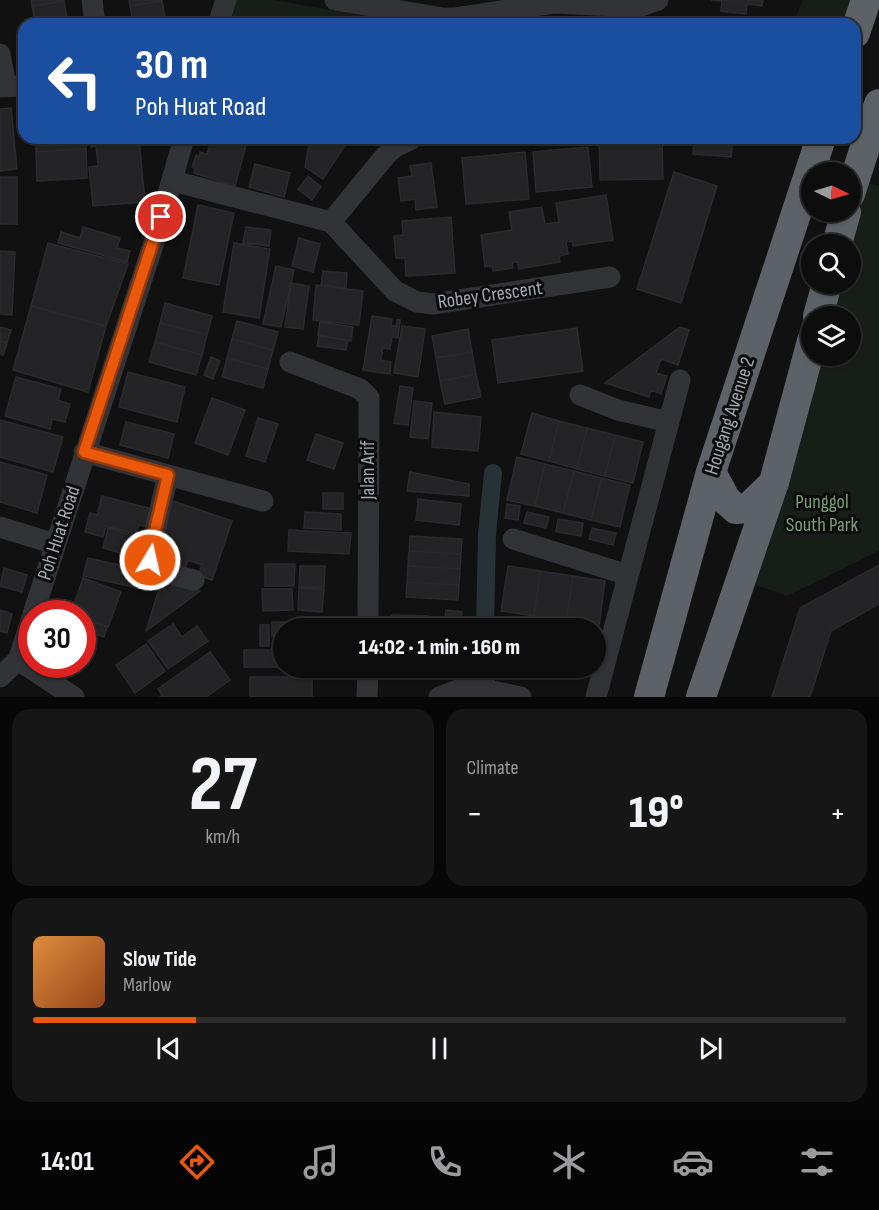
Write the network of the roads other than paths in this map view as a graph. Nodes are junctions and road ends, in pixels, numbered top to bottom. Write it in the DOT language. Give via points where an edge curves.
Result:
graph roads {
  1 [pos="92,0"];
  2 [pos="226,0"];
  3 [pos="334,0"];
  4 [pos="658,0"];
  5 [pos="866,0"];
  6 [pos="94,18"];
  7 [pos="220,18"];
  8 [pos="860,18"];
  9 [pos="0,54"];
  10 [pos="10,86"];
  11 [pos="879,104"];
  12 [pos="182,144"];
  13 [pos="401,144"];
  14 [pos="819,144"];
  15 [pos="860,162"];
  16 [pos="173,181"];
  17 [pos="331,222"];
  18 [pos="610,277"];
  19 [pos="290,362"];
  20 [pos="805,366"];
  21 [pos="680,380"];
  22 [pos="580,395"];
  23 [pos="669,422"];
  24 [pos="84,452"];
  25 [pos="711,472"];
  26 [pos="168,475"];
  27 [pos="774,482"];
  28 [pos="263,501"];
  29 [pos="0,527"];
  30 [pos="513,539"];
  31 [pos="55,544"];
  32 [pos="628,575"];
  33 [pos="194,580"];
  34 [pos="37,600"];
  35 [pos="368,618"];
  36 [pos="18,660"];
  37 [pos="0,677"];
  38 [pos="45,678"];
  39 [pos="368,678"];
  40 [pos="74,697"];
  41 [pos="367,697"];
  42 [pos="439,697"];
  43 [pos="521,697"];
  44 [pos="596,697"];
  45 [pos="649,697"];
  46 [pos="702,697"];
  1 -- 6 [label="street"];
  2 -- 7 [label="street"];
  3 -- 4 [label="street" via="455,18 554,3 638,7"];
  5 -- 8 [label="highway"];
  9 -- 10 [label="street"];
  11 -- 15 [label="highway"];
  12 -- 16 [label="street, Poh Huat Road"];
  13 -- 17 [label="street" via="386,155"];
  14 -- 25 [label="highway, Hougang Avenue 2"];
  16 -- 17 [label="street"];
  16 -- 24 [label="street, Poh Huat Road"];
  17 -- 18 [label="street, Robey Crescent" via="395,291 424,303"];
  19 -- 35 [label="street, Jalan Arif" via="360,389 369,398"];
  20 -- 27 [label="highway"];
  21 -- 23 [label="street"];
  22 -- 23 [label="street" via="618,410"];
  23 -- 32 [label="street"];
  24 -- 26 [label="street"];
  24 -- 31 [label="street, Poh Huat Road"];
  25 -- 27 [label="highway" via="726,500 736,509 748,508"];
  25 -- 45 [label="highway, Hougang Avenue 2"];
  26 -- 28 [label="street"];
  26 -- 33 [label="street" via="150,560 157,569"];
  27 -- 46 [label="highway"];
  29 -- 31 [label="street"];
  30 -- 32 [label="street"];
  31 -- 34 [label="street, Poh Huat Road"];
  32 -- 44 [label="street"];
  36 -- 37 [label="street"];
  38 -- 40 [label="street"];
  39 -- 41 [label="street"];
  42 -- 43 [label="street" via="468,686"];
}
